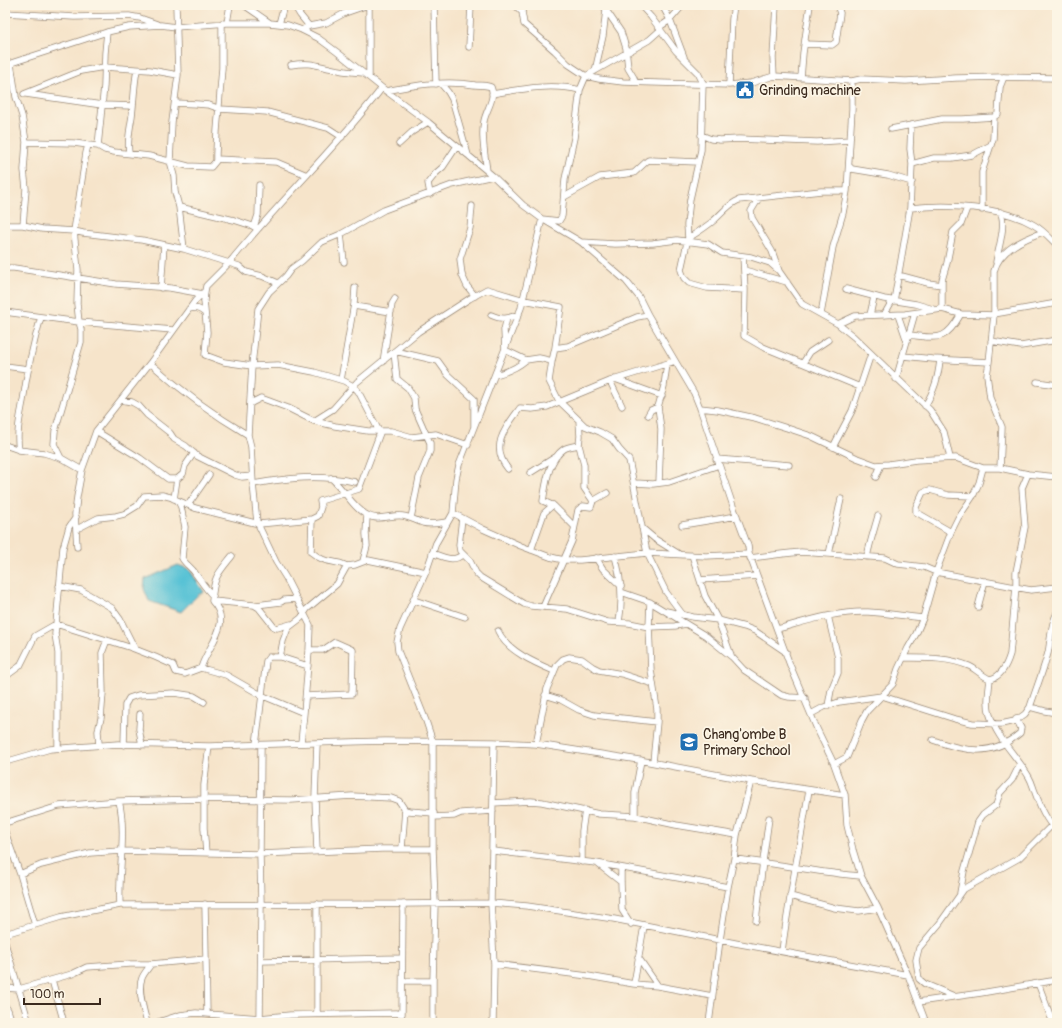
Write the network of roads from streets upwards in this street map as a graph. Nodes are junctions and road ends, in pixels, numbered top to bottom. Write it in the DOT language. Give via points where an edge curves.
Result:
graph roads {
  1 [pos="176,5"];
  2 [pos="230,5"];
  3 [pos="244,5"];
  4 [pos="284,5"];
  5 [pos="294,5"];
  6 [pos="369,5"];
  7 [pos="434,5"];
  8 [pos="471,5"];
  9 [pos="515,5"];
  10 [pos="524,5"];
  11 [pos="640,5"];
  12 [pos="662,5"];
  13 [pos="683,5"];
  14 [pos="734,5"];
  15 [pos="776,5"];
  16 [pos="810,5"];
  17 [pos="837,5"];
  18 [pos="605,8"];
  19 [pos="522,12"];
  20 [pos="5,13"];
  21 [pos="670,20"];
  22 [pos="225,23"];
  23 [pos="270,23"];
  24 [pos="279,24"];
  25 [pos="161,25"];
  26 [pos="309,26"];
  27 [pos="176,27"];
  28 [pos="660,29"];
  29 [pos="302,30"];
  30 [pos="107,32"];
  31 [pos="805,44"];
  32 [pos="469,47"];
  33 [pos="627,52"];
  34 [pos="685,60"];
  35 [pos="8,64"];
  36 [pos="291,65"];
  37 [pos="104,67"];
  38 [pos="137,70"];
  39 [pos="595,71"];
  40 [pos="178,75"];
  41 [pos="367,75"];
  42 [pos="586,76"];
  43 [pos="774,76"];
  44 [pos="1004,77"];
  45 [pos="801,78"];
  46 [pos="1057,78"];
  47 [pos="852,81"];
  48 [pos="635,82"];
  49 [pos="703,83"];
  50 [pos="439,84"];
  51 [pos="729,84"];
  52 [pos="384,89"];
  53 [pos="580,90"];
  54 [pos="16,92"];
  55 [pos="24,94"];
  56 [pos="492,94"];
  57 [pos="175,103"];
  58 [pos="102,104"];
  59 [pos="133,106"];
  60 [pos="220,109"];
  61 [pos="994,116"];
  62 [pos="428,122"];
  63 [pos="911,125"];
  64 [pos="891,129"];
  65 [pos="701,135"];
  66 [pos="342,137"];
  67 [pos="850,140"];
  68 [pos="26,142"];
  69 [pos="399,144"];
  70 [pos="88,145"];
  71 [pos="991,145"];
  72 [pos="98,146"];
  73 [pos="457,146"];
  74 [pos="129,153"];
  75 [pos="468,155"];
  76 [pos="216,159"];
  77 [pos="170,161"];
  78 [pos="698,162"];
  79 [pos="912,164"];
  80 [pos="850,167"];
  81 [pos="487,171"];
  82 [pos="307,175"];
  83 [pos="493,176"];
  84 [pos="912,182"];
  85 [pos="259,185"];
  86 [pos="847,191"];
  87 [pos="430,194"];
  88 [pos="564,197"];
  89 [pos="759,198"];
  90 [pos="472,206"];
  91 [pos="179,207"];
  92 [pos="910,208"];
  93 [pos="967,208"];
  94 [pos="982,210"];
  95 [pos="1000,212"];
  96 [pos="542,219"];
  97 [pos="23,225"];
  98 [pos="5,226"];
  99 [pos="256,227"];
  100 [pos="74,231"];
  101 [pos="1043,232"];
  102 [pos="341,234"];
  103 [pos="687,240"];
  104 [pos="581,242"];
  105 [pos="164,245"];
  106 [pos="1057,245"];
  107 [pos="184,249"];
  108 [pos="743,256"];
  109 [pos="228,262"];
  110 [pos="344,262"];
  111 [pos="996,265"];
  112 [pos="5,268"];
  113 [pos="744,270"];
  114 [pos="779,271"];
  115 [pos="898,275"];
  116 [pos="78,278"];
  117 [pos="787,282"];
  118 [pos="278,283"];
  119 [pos="942,285"];
  120 [pos="161,288"];
  121 [pos="355,288"];
  122 [pos="846,289"];
  123 [pos="745,290"];
  124 [pos="204,292"];
  125 [pos="475,296"];
  126 [pos="874,297"];
  127 [pos="396,299"];
  128 [pos="524,300"];
  129 [pos="893,301"];
  130 [pos="1057,303"];
  131 [pos="354,306"];
  132 [pos="189,309"];
  133 [pos="935,310"];
  134 [pos="942,310"];
  135 [pos="5,312"];
  136 [pos="390,312"];
  137 [pos="205,313"];
  138 [pos="915,313"];
  139 [pos="519,314"];
  140 [pos="821,314"];
  141 [pos="961,314"];
  142 [pos="994,314"];
  143 [pos="491,315"];
  144 [pos="648,315"];
  145 [pos="870,315"];
  146 [pos="884,315"];
  147 [pos="898,315"];
  148 [pos="41,317"];
  149 [pos="507,318"];
  150 [pos="79,322"];
  151 [pos="838,324"];
  152 [pos="173,330"];
  153 [pos="908,339"];
  154 [pos="828,340"];
  155 [pos="1057,340"];
  156 [pos="991,341"];
  157 [pos="555,348"];
  158 [pos="504,350"];
  159 [pos="394,351"];
  160 [pos="871,354"];
  161 [pos="903,356"];
  162 [pos="526,360"];
  163 [pos="940,360"];
  164 [pos="552,361"];
  165 [pos="675,361"];
  166 [pos="383,362"];
  167 [pos="989,362"];
  168 [pos="150,363"];
  169 [pos="804,363"];
  170 [pos="667,364"];
  171 [pos="5,366"];
  172 [pos="252,366"];
  173 [pos="28,368"];
  174 [pos="495,375"];
  175 [pos="896,379"];
  176 [pos="341,380"];
  177 [pos="612,380"];
  178 [pos="1037,382"];
  179 [pos="1057,385"];
  180 [pos="353,386"];
  181 [pos="860,386"];
  182 [pos="662,396"];
  183 [pos="121,400"];
  184 [pos="559,401"];
  185 [pos="250,403"];
  186 [pos="622,406"];
  187 [pos="925,406"];
  188 [pos="658,407"];
  189 [pos="700,408"];
  190 [pos="648,415"];
  191 [pos="579,420"];
  192 [pos="314,421"];
  193 [pos="474,428"];
  194 [pos="96,431"];
  195 [pos="379,431"];
  196 [pos="248,435"];
  197 [pos="426,435"];
  198 [pos="54,444"];
  199 [pos="5,445"];
  200 [pos="468,445"];
  201 [pos="579,445"];
  202 [pos="833,447"];
  203 [pos="19,450"];
  204 [pos="44,453"];
  205 [pos="194,453"];
  206 [pos="557,456"];
  207 [pos="61,458"];
  208 [pos="950,458"];
  209 [pos="718,462"];
  210 [pos="789,465"];
  211 [pos="880,465"];
  212 [pos="983,468"];
  213 [pos="1000,468"];
  214 [pos="508,469"];
  215 [pos="82,470"];
  216 [pos="530,473"];
  217 [pos="1028,474"];
  218 [pos="209,475"];
  219 [pos="252,476"];
  220 [pos="876,477"];
  221 [pos="1057,477"];
  222 [pos="331,478"];
  223 [pos="177,479"];
  224 [pos="355,482"];
  225 [pos="659,483"];
  226 [pos="253,484"];
  227 [pos="635,484"];
  228 [pos="346,493"];
  229 [pos="606,494"];
  230 [pos="973,496"];
  231 [pos="841,499"];
  232 [pos="176,500"];
  233 [pos="593,500"];
  234 [pos="188,505"];
  235 [pos="553,506"];
  236 [pos="453,513"];
  237 [pos="367,516"];
  238 [pos="736,516"];
  239 [pos="878,516"];
  240 [pos="76,517"];
  241 [pos="411,518"];
  242 [pos="462,518"];
  243 [pos="312,519"];
  244 [pos="448,522"];
  245 [pos="258,524"];
  246 [pos="682,525"];
  247 [pos="574,526"];
  248 [pos="642,528"];
  249 [pos="77,529"];
  250 [pos="951,532"];
  251 [pos="77,548"];
  252 [pos="531,550"];
  253 [pos="432,553"];
  254 [pos="648,553"];
  255 [pos="463,554"];
  256 [pos="829,554"];
  257 [pos="681,555"];
  258 [pos="692,555"];
  259 [pos="232,556"];
  260 [pos="616,556"];
  261 [pos="750,556"];
  262 [pos="867,557"];
  263 [pos="596,558"];
  264 [pos="564,560"];
  265 [pos="363,561"];
  266 [pos="347,566"];
  267 [pos="426,572"];
  268 [pos="936,572"];
  269 [pos="757,576"];
  270 [pos="700,580"];
  271 [pos="985,581"];
  272 [pos="59,586"];
  273 [pos="1016,587"];
  274 [pos="1057,587"];
  275 [pos="621,589"];
  276 [pos="213,598"];
  277 [pos="297,600"];
  278 [pos="414,600"];
  279 [pos="650,602"];
  280 [pos="256,605"];
  281 [pos="543,607"];
  282 [pos="978,607"];
  283 [pos="663,610"];
  284 [pos="304,613"];
  285 [pos="1057,613"];
  286 [pos="683,614"];
  287 [pos="828,616"];
  288 [pos="465,617"];
  289 [pos="923,618"];
  290 [pos="718,620"];
  291 [pos="619,622"];
  292 [pos="56,624"];
  293 [pos="291,624"];
  294 [pos="686,624"];
  295 [pos="649,627"];
  296 [pos="777,629"];
  297 [pos="498,631"];
  298 [pos="106,640"];
  299 [pos="135,649"];
  300 [pos="309,650"];
  301 [pos="786,653"];
  302 [pos="280,657"];
  303 [pos="732,657"];
  304 [pos="903,658"];
  305 [pos="308,666"];
  306 [pos="201,668"];
  307 [pos="554,671"];
  308 [pos="5,677"];
  309 [pos="990,679"];
  310 [pos="653,684"];
  311 [pos="261,695"];
  312 [pos="545,695"];
  313 [pos="306,696"];
  314 [pos="882,696"];
  315 [pos="805,698"];
  316 [pos="204,702"];
  317 [pos="828,706"];
  318 [pos="1030,707"];
  319 [pos="304,713"];
  320 [pos="1057,713"];
  321 [pos="140,714"];
  322 [pos="812,714"];
  323 [pos="1016,720"];
  324 [pos="658,722"];
  325 [pos="993,724"];
  326 [pos="933,740"];
  327 [pos="433,742"];
  328 [pos="494,742"];
  329 [pos="317,743"];
  330 [pos="124,744"];
  331 [pos="301,744"];
  332 [pos="536,744"];
  333 [pos="1004,744"];
  334 [pos="99,745"];
  335 [pos="142,745"];
  336 [pos="259,745"];
  337 [pos="209,746"];
  338 [pos="58,748"];
  339 [pos="641,760"];
  340 [pos="5,762"];
  341 [pos="653,762"];
  342 [pos="834,764"];
  343 [pos="1020,764"];
  344 [pos="751,781"];
  345 [pos="809,790"];
  346 [pos="845,795"];
  347 [pos="315,798"];
  348 [pos="205,799"];
  349 [pos="261,799"];
  350 [pos="119,801"];
  351 [pos="493,803"];
  352 [pos="405,810"];
  353 [pos="493,810"];
  354 [pos="585,810"];
  355 [pos="434,815"];
  356 [pos="635,816"];
  357 [pos="769,818"];
  358 [pos="1057,820"];
  359 [pos="5,823"];
  360 [pos="1052,826"];
  361 [pos="1057,831"];
  362 [pos="5,832"];
  363 [pos="737,835"];
  364 [pos="402,848"];
  365 [pos="433,849"];
  366 [pos="121,851"];
  367 [pos="317,851"];
  368 [pos="493,851"];
  369 [pos="206,853"];
  370 [pos="260,854"];
  371 [pos="734,858"];
  372 [pos="763,861"];
  373 [pos="582,862"];
  374 [pos="596,863"];
  375 [pos="621,868"];
  376 [pos="796,868"];
  377 [pos="20,874"];
  378 [pos="861,876"];
  379 [pos="620,882"];
  380 [pos="728,886"];
  381 [pos="960,894"];
  382 [pos="790,896"];
  383 [pos="435,903"];
  384 [pos="490,903"];
  385 [pos="120,904"];
  386 [pos="206,904"];
  387 [pos="261,904"];
  388 [pos="317,904"];
  389 [pos="403,904"];
  390 [pos="878,908"];
  391 [pos="622,910"];
  392 [pos="614,919"];
  393 [pos="756,922"];
  394 [pos="631,924"];
  395 [pos="35,925"];
  396 [pos="644,926"];
  397 [pos="5,934"];
  398 [pos="720,940"];
  399 [pos="5,943"];
  400 [pos="782,951"];
  401 [pos="638,957"];
  402 [pos="401,958"];
  403 [pos="206,959"];
  404 [pos="317,960"];
  405 [pos="260,961"];
  406 [pos="150,964"];
  407 [pos="494,964"];
  408 [pos="908,975"];
  409 [pos="52,980"];
  410 [pos="1057,980"];
  411 [pos="403,981"];
  412 [pos="433,981"];
  413 [pos="1038,983"];
  414 [pos="634,984"];
  415 [pos="658,986"];
  416 [pos="5,988"];
  417 [pos="19,989"];
  418 [pos="712,996"];
  419 [pos="954,996"];
  420 [pos="918,1002"];
  421 [pos="5,1006"];
  422 [pos="207,1014"];
  423 [pos="317,1014"];
  424 [pos="260,1021"];
  425 [pos="12,1023"];
  426 [pos="29,1023"];
  427 [pos="64,1023"];
  428 [pos="147,1023"];
  429 [pos="155,1023"];
  430 [pos="433,1023"];
  431 [pos="493,1023"];
  432 [pos="522,1023"];
  433 [pos="568,1023"];
  434 [pos="709,1023"];
  435 [pos="926,1023"];
  436 [pos="1053,1023"];
  1 -- 27 [label="street"];
  2 -- 22 [label="street"];
  3 -- 23 [label="street"];
  4 -- 24 [label="street"];
  5 -- 26 [label="street"];
  6 -- 26 [label="street" via="326,23"];
  6 -- 41 [label="street"];
  7 -- 50 [label="street"];
  8 -- 32 [label="street"];
  9 -- 19 [label="street"];
  10 -- 19 [label="street"];
  11 -- 28 [label="street"];
  12 -- 21 [label="street"];
  13 -- 21 [label="street"];
  14 -- 51 [label="street"];
  15 -- 43 [label="street"];
  16 -- 31 [label="street"];
  17 -- 31 [label="street" via="840,13 836,42 832,46"];
  18 -- 33 [label="street" via="621,32"];
  18 -- 39 [label="street" via="603,36"];
  19 -- 42 [label="street" via="524,24 568,64"];
  20 -- 25 [label="street" via="129,16"];
  21 -- 28 [label="street"];
  21 -- 34 [label="street"];
  22 -- 23 [label="street"];
  22 -- 27 [label="street"];
  22 -- 60 [label="street"];
  23 -- 24 [label="street"];
  24 -- 29 [label="street"];
  25 -- 27 [label="street"];
  25 -- 30 [label="street" via="129,27"];
  26 -- 29 [label="street"];
  27 -- 40 [label="street"];
  28 -- 33 [label="street" via="649,40"];
  28 -- 34 [label="street"];
  29 -- 41 [label="street" via="318,38"];
  30 -- 35 [label="street"];
  30 -- 37 [label="street"];
  31 -- 45 [label="street"];
  33 -- 39 [label="street"];
  33 -- 48 [label="street" via="628,68"];
  34 -- 49 [label="street" via="698,73"];
  35 -- 54 [label="street"];
  36 -- 41 [label="street" via="309,63"];
  37 -- 38 [label="street"];
  37 -- 55 [label="street" via="81,71"];
  37 -- 58 [label="street"];
  38 -- 40 [label="street"];
  38 -- 59 [label="street"];
  39 -- 42 [label="street"];
  40 -- 57 [label="street"];
  41 -- 52 [label="street"];
  42 -- 48 [label="street"];
  42 -- 53 [label="street"];
  43 -- 45 [label="street"];
  43 -- 51 [label="street" via="751,83"];
  44 -- 46 [label="street"];
  44 -- 47 [label="street"];
  44 -- 61 [label="street" via="1000,88 998,114"];
  45 -- 47 [label="street"];
  47 -- 67 [label="street"];
  48 -- 49 [label="street"];
  49 -- 51 [label="street"];
  49 -- 65 [label="street"];
  50 -- 52 [label="street"];
  50 -- 56 [label="street" via="467,83 487,86 491,88"];
  50 -- 75 [label="street" via="452,99"];
  52 -- 62 [label="street"];
  52 -- 66 [label="street"];
  53 -- 56 [label="street" via="565,87 524,88"];
  53 -- 88 [label="street" via="574,138 564,179"];
  54 -- 55 [label="street"];
  54 -- 68 [label="street"];
  55 -- 58 [label="street"];
  56 -- 81 [label="street" via="483,129"];
  57 -- 60 [label="street" via="203,104"];
  57 -- 77 [label="street"];
  58 -- 59 [label="street"];
  58 -- 72 [label="street"];
  59 -- 74 [label="street" via="127,142"];
  60 -- 66 [label="street" via="267,112 328,128"];
  60 -- 76 [label="street"];
  61 -- 63 [label="street" via="942,119"];
  61 -- 71 [label="street"];
  62 -- 69 [label="street"];
  62 -- 73 [label="street"];
  63 -- 64 [label="street"];
  63 -- 79 [label="street"];
  65 -- 67 [label="street" via="720,140"];
  65 -- 78 [label="street"];
  66 -- 82 [label="street"];
  67 -- 80 [label="street"];
  68 -- 70 [label="street"];
  68 -- 97 [label="street"];
  70 -- 72 [label="street"];
  70 -- 100 [label="street"];
  71 -- 79 [label="street" via="972,155 934,158"];
  71 -- 94 [label="street" via="982,172"];
  72 -- 74 [label="street" via="105,150"];
  73 -- 75 [label="street"];
  73 -- 87 [label="street" via="444,167 428,183"];
  74 -- 77 [label="street"];
  75 -- 81 [label="street"];
  76 -- 77 [label="street" via="211,167 188,166"];
  76 -- 82 [label="street" via="276,162"];
  77 -- 91 [label="street"];
  78 -- 88 [label="street" via="649,160 634,173 600,177"];
  78 -- 103 [label="street" via="690,199"];
  79 -- 84 [label="street"];
  80 -- 84 [label="street"];
  80 -- 86 [label="street"];
  81 -- 83 [label="street"];
  82 -- 99 [label="street"];
  83 -- 87 [label="street" via="452,185"];
  83 -- 96 [label="street" via="523,205"];
  84 -- 92 [label="street"];
  85 -- 99 [label="street"];
  86 -- 89 [label="street" via="821,191"];
  86 -- 140 [label="street" via="833,247"];
  87 -- 102 [label="street" via="384,210"];
  88 -- 96 [label="street" via="563,213 559,220"];
  89 -- 103 [label="street" via="734,202"];
  89 -- 114 [label="street" via="751,215 772,251"];
  90 -- 125 [label="street" via="470,228 460,259 462,275"];
  91 -- 99 [label="street"];
  91 -- 107 [label="street"];
  92 -- 93 [label="street"];
  92 -- 115 [label="street"];
  93 -- 94 [label="street"];
  93 -- 119 [label="street" via="961,224 953,232"];
  94 -- 95 [label="street"];
  95 -- 101 [label="street" via="1019,218"];
  95 -- 111 [label="street" via="1002,232"];
  96 -- 104 [label="street"];
  96 -- 128 [label="street"];
  97 -- 98 [label="street"];
  97 -- 100 [label="street"];
  99 -- 109 [label="street"];
  100 -- 105 [label="street"];
  100 -- 116 [label="street"];
  101 -- 106 [label="street"];
  101 -- 111 [label="street" via="1024,240 1008,251"];
  102 -- 110 [label="street"];
  102 -- 118 [label="street" via="315,247"];
  103 -- 104 [label="street" via="615,244"];
  103 -- 108 [label="street" via="708,244 722,253"];
  103 -- 123 [label="street" via="681,270 684,278 707,288"];
  104 -- 144 [label="street" via="634,288"];
  105 -- 107 [label="street"];
  105 -- 120 [label="street"];
  107 -- 109 [label="street"];
  108 -- 113 [label="street"];
  108 -- 114 [label="street" via="766,262"];
  109 -- 118 [label="street" via="246,272"];
  109 -- 124 [label="street" via="206,286"];
  111 -- 142 [label="street" via="993,279"];
  112 -- 116 [label="street"];
  113 -- 117 [label="street"];
  113 -- 123 [label="street"];
  114 -- 117 [label="street"];
  115 -- 119 [label="street"];
  115 -- 129 [label="street"];
  116 -- 120 [label="street"];
  116 -- 150 [label="street"];
  117 -- 140 [label="street" via="802,304"];
  118 -- 172 [label="street" via="258,309"];
  119 -- 134 [label="street"];
  120 -- 124 [label="street"];
  121 -- 131 [label="street"];
  122 -- 126 [label="street"];
  123 -- 169 [label="street" via="744,336 763,347"];
  124 -- 132 [label="street"];
  124 -- 137 [label="street"];
  125 -- 128 [label="street" via="487,289"];
  125 -- 159 [label="street" via="418,332"];
  126 -- 129 [label="street"];
  126 -- 145 [label="street"];
  127 -- 136 [label="street"];
  128 -- 139 [label="street"];
  128 -- 157 [label="street" via="561,307"];
  129 -- 133 [label="street"];
  129 -- 146 [label="street"];
  130 -- 142 [label="street"];
  131 -- 136 [label="street"];
  131 -- 176 [label="street"];
  132 -- 137 [label="street" via="200,309"];
  132 -- 152 [label="street"];
  133 -- 134 [label="street"];
  133 -- 138 [label="street"];
  134 -- 141 [label="street"];
  135 -- 148 [label="street"];
  136 -- 166 [label="street"];
  137 -- 172 [label="street" via="205,355 224,362"];
  138 -- 147 [label="street"];
  138 -- 153 [label="street"];
  139 -- 149 [label="street"];
  139 -- 158 [label="street"];
  140 -- 151 [label="street"];
  141 -- 142 [label="street"];
  141 -- 153 [label="street" via="955,325 943,336"];
  142 -- 156 [label="street"];
  143 -- 149 [label="street"];
  144 -- 157 [label="street" via="637,317 568,346"];
  144 -- 165 [label="street"];
  145 -- 146 [label="street"];
  145 -- 151 [label="street" via="855,316"];
  146 -- 147 [label="street"];
  147 -- 153 [label="street"];
  148 -- 150 [label="street"];
  148 -- 173 [label="street"];
  149 -- 158 [label="street"];
  150 -- 152 [label="street"];
  150 -- 198 [label="street" via="82,329 81,342 55,431"];
  151 -- 160 [label="street"];
  152 -- 168 [label="street"];
  153 -- 161 [label="street"];
  154 -- 169 [label="street" via="812,350"];
  155 -- 156 [label="street" via="1021,346"];
  156 -- 167 [label="street"];
  157 -- 164 [label="street"];
  158 -- 162 [label="street"];
  158 -- 174 [label="street"];
  159 -- 166 [label="street"];
  159 -- 193 [label="street" via="438,361 448,375 474,399"];
  159 -- 197 [label="street" via="397,379 408,388 414,398 415,409"];
  160 -- 175 [label="street"];
  160 -- 181 [label="street"];
  161 -- 163 [label="street"];
  161 -- 175 [label="street"];
  162 -- 164 [label="street" via="539,358"];
  162 -- 174 [label="street" via="507,372"];
  163 -- 167 [label="street"];
  163 -- 187 [label="street" via="934,390"];
  164 -- 184 [label="street" via="549,381"];
  165 -- 170 [label="street"];
  165 -- 189 [label="street"];
  166 -- 180 [label="street"];
  167 -- 213 [label="street" via="986,375 990,398 1002,427"];
  168 -- 183 [label="street"];
  168 -- 196 [label="street" via="209,410"];
  169 -- 181 [label="street"];
  170 -- 177 [label="street"];
  170 -- 182 [label="street"];
  171 -- 173 [label="street"];
  172 -- 176 [label="street" via="278,365"];
  172 -- 185 [label="street"];
  173 -- 203 [label="street" via="20,416"];
  174 -- 193 [label="street"];
  175 -- 187 [label="street"];
  176 -- 180 [label="street"];
  177 -- 182 [label="street"];
  177 -- 184 [label="street"];
  177 -- 186 [label="street"];
  178 -- 179 [label="street"];
  180 -- 192 [label="street" via="333,408"];
  180 -- 195 [label="street" via="364,401"];
  181 -- 202 [label="street" via="852,410"];
  182 -- 188 [label="street"];
  183 -- 194 [label="street"];
  183 -- 205 [label="street" via="139,406 174,439"];
  184 -- 191 [label="street"];
  184 -- 214 [label="street" via="539,409 520,408 500,439 501,458"];
  185 -- 192 [label="street" via="261,398"];
  185 -- 196 [label="street"];
  187 -- 208 [label="street" via="938,420 944,432"];
  188 -- 190 [label="street" via="651,410"];
  188 -- 225 [label="street" via="661,429"];
  189 -- 202 [label="street" via="755,418 806,434"];
  189 -- 209 [label="street"];
  191 -- 201 [label="street"];
  191 -- 227 [label="street" via="585,426 612,439 629,460"];
  192 -- 195 [label="street"];
  193 -- 200 [label="street"];
  194 -- 215 [label="street"];
  194 -- 223 [label="street" via="168,479"];
  195 -- 197 [label="street" via="391,431 412,437"];
  195 -- 228 [label="street" via="358,490"];
  196 -- 219 [label="street"];
  197 -- 200 [label="street" via="436,434"];
  197 -- 241 [label="street" via="430,451 419,478"];
  198 -- 204 [label="street"];
  198 -- 207 [label="street"];
  199 -- 203 [label="street"];
  200 -- 236 [label="street" via="459,465"];
  201 -- 206 [label="street" via="564,449"];
  201 -- 233 [label="street" via="584,465 584,488"];
  202 -- 211 [label="street"];
  203 -- 204 [label="street"];
  204 -- 207 [label="street"];
  205 -- 219 [label="street" via="235,475"];
  205 -- 223 [label="street" via="183,474"];
  206 -- 216 [label="street"];
  206 -- 235 [label="street" via="549,473 543,501"];
  207 -- 215 [label="street"];
  208 -- 211 [label="street"];
  208 -- 212 [label="street"];
  209 -- 210 [label="street"];
  209 -- 225 [label="street" via="684,477"];
  209 -- 238 [label="street"];
  211 -- 220 [label="street"];
  212 -- 213 [label="street"];
  212 -- 230 [label="street"];
  213 -- 217 [label="street"];
  215 -- 240 [label="street"];
  217 -- 221 [label="street"];
  217 -- 273 [label="street" via="1022,488 1025,527 1016,572"];
  218 -- 234 [label="street"];
  219 -- 226 [label="street"];
  222 -- 224 [label="street"];
  222 -- 226 [label="street" via="299,478"];
  222 -- 228 [label="street"];
  223 -- 232 [label="street"];
  225 -- 227 [label="street"];
  226 -- 245 [label="street"];
  227 -- 248 [label="street"];
  228 -- 237 [label="street"];
  228 -- 243 [label="street" via="320,501 318,516"];
  229 -- 233 [label="street"];
  230 -- 250 [label="street"];
  230 -- 250 [label="street" via="948,495 930,490 923,492 916,512"];
  231 -- 256 [label="street"];
  232 -- 234 [label="street"];
  232 -- 249 [label="street" via="162,495 144,496 137,506 124,514 98,518"];
  232 -- 276 [label="street" via="181,507 186,527 182,558"];
  233 -- 247 [label="street" via="591,507 583,506 578,510"];
  234 -- 245 [label="street"];
  235 -- 247 [label="street"];
  235 -- 252 [label="street" via="544,513"];
  236 -- 242 [label="street"];
  236 -- 244 [label="street"];
  237 -- 241 [label="street"];
  237 -- 265 [label="street" via="367,546"];
  238 -- 246 [label="street"];
  238 -- 261 [label="street"];
  239 -- 262 [label="street"];
  240 -- 249 [label="street"];
  240 -- 272 [label="street" via="69,527 63,548"];
  241 -- 244 [label="street" via="423,523"];
  242 -- 252 [label="street"];
  242 -- 255 [label="street" via="458,545"];
  243 -- 245 [label="street"];
  243 -- 266 [label="street" via="311,552 326,562"];
  244 -- 253 [label="street"];
  245 -- 277 [label="street"];
  247 -- 264 [label="street" via="572,541"];
  248 -- 254 [label="street"];
  248 -- 257 [label="street"];
  249 -- 251 [label="street"];
  250 -- 268 [label="street"];
  252 -- 264 [label="street"];
  253 -- 255 [label="street" via="455,559"];
  253 -- 267 [label="street"];
  254 -- 257 [label="street"];
  254 -- 260 [label="street"];
  254 -- 286 [label="street" via="666,592"];
  255 -- 281 [label="street" via="480,577 524,604"];
  256 -- 261 [label="street" via="801,552"];
  256 -- 262 [label="street"];
  257 -- 258 [label="street"];
  258 -- 261 [label="street"];
  258 -- 270 [label="street"];
  259 -- 276 [label="street" via="216,575"];
  260 -- 263 [label="street"];
  260 -- 275 [label="street"];
  261 -- 269 [label="street"];
  262 -- 268 [label="street" via="885,558 898,564"];
  263 -- 264 [label="street"];
  263 -- 275 [label="street"];
  264 -- 281 [label="street"];
  265 -- 266 [label="street"];
  265 -- 267 [label="street"];
  266 -- 284 [label="street" via="337,584"];
  267 -- 278 [label="street"];
  268 -- 271 [label="street"];
  268 -- 289 [label="street"];
  269 -- 270 [label="street"];
  269 -- 296 [label="street"];
  270 -- 290 [label="street" via="708,604"];
  271 -- 273 [label="street"];
  271 -- 282 [label="street"];
  272 -- 292 [label="street"];
  272 -- 299 [label="street" via="81,590 112,608"];
  273 -- 274 [label="street" via="1039,590"];
  273 -- 309 [label="street" via="1009,659 1000,674"];
  275 -- 279 [label="street"];
  275 -- 291 [label="street"];
  276 -- 280 [label="street"];
  276 -- 306 [label="street" via="220,626 215,642 204,658"];
  277 -- 280 [label="street"];
  277 -- 284 [label="street"];
  278 -- 288 [label="street"];
  278 -- 327 [label="street" via="400,630 398,651"];
  279 -- 283 [label="street"];
  279 -- 295 [label="street"];
  280 -- 293 [label="street" via="274,627"];
  281 -- 291 [label="street" via="567,609 608,622"];
  283 -- 286 [label="street"];
  283 -- 294 [label="street"];
  284 -- 293 [label="street"];
  284 -- 300 [label="street" via="310,624"];
  285 -- 318 [label="street" via="1052,622 1047,657"];
  286 -- 290 [label="street"];
  287 -- 289 [label="street" via="868,612"];
  287 -- 296 [label="street"];
  287 -- 317 [label="street" via="838,658 838,673 831,688"];
  289 -- 304 [label="street"];
  290 -- 301 [label="street" via="755,631"];
  290 -- 303 [label="street"];
  291 -- 295 [label="street"];
  292 -- 298 [label="street"];
  292 -- 308 [label="street" via="35,636 20,666"];
  292 -- 338 [label="street"];
  293 -- 302 [label="street" via="285,633"];
  294 -- 295 [label="street"];
  294 -- 303 [label="street"];
  295 -- 310 [label="street"];
  296 -- 301 [label="street"];
  297 -- 307 [label="street" via="502,639 521,655"];
  298 -- 299 [label="street"];
  298 -- 334 [label="street" via="102,653 103,694 98,731"];
  299 -- 306 [label="street" via="172,665 176,672 185,674"];
  300 -- 305 [label="street"];
  300 -- 313 [label="street" via="323,650 335,642 353,650 352,694"];
  301 -- 315 [label="street"];
  302 -- 305 [label="street"];
  302 -- 311 [label="street" via="269,656 266,661"];
  303 -- 315 [label="street" via="744,670 781,695"];
  304 -- 309 [label="street" via="957,662"];
  304 -- 314 [label="street" via="893,684"];
  305 -- 313 [label="street"];
  306 -- 311 [label="street" via="226,675"];
  307 -- 310 [label="street" via="563,659 576,657 600,670"];
  307 -- 312 [label="street"];
  309 -- 325 [label="street" via="988,706"];
  310 -- 324 [label="street"];
  311 -- 319 [label="street"];
  311 -- 336 [label="street"];
  312 -- 324 [label="street" via="594,715"];
  312 -- 332 [label="street"];
  313 -- 319 [label="street"];
  314 -- 317 [label="street" via="848,700"];
  314 -- 325 [label="street" via="955,719"];
  314 -- 342 [label="street" via="867,710 847,757"];
  315 -- 322 [label="street"];
  316 -- 330 [label="street" via="194,696 174,693 129,698 124,705"];
  317 -- 322 [label="street"];
  318 -- 320 [label="street"];
  318 -- 323 [label="street"];
  319 -- 331 [label="street"];
  321 -- 335 [label="street"];
  322 -- 342 [label="street"];
  323 -- 325 [label="street"];
  323 -- 333 [label="street" via="1021,728 1020,732"];
  324 -- 341 [label="street"];
  325 -- 333 [label="street"];
  326 -- 333 [label="street" via="970,750 989,749"];
  327 -- 328 [label="street"];
  327 -- 329 [label="street"];
  327 -- 355 [label="street"];
  328 -- 332 [label="street"];
  328 -- 351 [label="street"];
  329 -- 331 [label="street"];
  329 -- 347 [label="street"];
  330 -- 334 [label="street"];
  330 -- 335 [label="street"];
  331 -- 336 [label="street"];
  332 -- 339 [label="street"];
  333 -- 343 [label="street"];
  334 -- 338 [label="street"];
  335 -- 337 [label="street"];
  336 -- 337 [label="street"];
  336 -- 349 [label="street"];
  337 -- 348 [label="street" via="204,785"];
  338 -- 340 [label="street"];
  339 -- 341 [label="street"];
  339 -- 356 [label="street" via="635,793"];
  341 -- 344 [label="street"];
  342 -- 346 [label="street"];
  343 -- 360 [label="street" via="1031,780 1037,798"];
  343 -- 381 [label="street" via="1012,780 1000,793 996,805 978,822"];
  344 -- 345 [label="street"];
  344 -- 363 [label="street"];
  345 -- 346 [label="street"];
  345 -- 376 [label="street"];
  346 -- 378 [label="street" via="852,850"];
  347 -- 349 [label="street"];
  347 -- 352 [label="street" via="391,798 399,801"];
  347 -- 367 [label="street"];
  348 -- 349 [label="street"];
  348 -- 350 [label="street"];
  348 -- 369 [label="street"];
  349 -- 370 [label="street"];
  350 -- 359 [label="street" via="59,806"];
  350 -- 366 [label="street" via="122,815"];
  351 -- 353 [label="street"];
  351 -- 354 [label="street" via="542,802"];
  352 -- 355 [label="street"];
  352 -- 364 [label="street"];
  353 -- 355 [label="street" via="454,816"];
  353 -- 368 [label="street"];
  354 -- 356 [label="street" via="605,815"];
  354 -- 373 [label="street"];
  355 -- 365 [label="street"];
  356 -- 363 [label="street"];
  357 -- 372 [label="street"];
  358 -- 360 [label="street"];
  360 -- 361 [label="street"];
  360 -- 381 [label="street" via="1013,862 969,886"];
  362 -- 377 [label="street"];
  363 -- 371 [label="street"];
  364 -- 365 [label="street"];
  364 -- 367 [label="street"];
  365 -- 383 [label="street"];
  366 -- 369 [label="street"];
  366 -- 377 [label="street" via="90,853 41,865"];
  366 -- 385 [label="street"];
  367 -- 370 [label="street"];
  368 -- 373 [label="street"];
  368 -- 384 [label="street"];
  369 -- 370 [label="street"];
  370 -- 387 [label="street"];
  371 -- 372 [label="street"];
  371 -- 380 [label="street"];
  372 -- 376 [label="street"];
  372 -- 393 [label="street"];
  373 -- 374 [label="street"];
  374 -- 375 [label="street"];
  374 -- 379 [label="street"];
  375 -- 379 [label="street"];
  375 -- 380 [label="street"];
  376 -- 378 [label="street"];
  376 -- 382 [label="street"];
  377 -- 395 [label="street"];
  378 -- 390 [label="street"];
  379 -- 391 [label="street"];
  380 -- 398 [label="street"];
  381 -- 419 [label="street" via="922,944 916,960 919,979 924,984"];
  382 -- 390 [label="street" via="835,908 859,911"];
  382 -- 400 [label="street"];
  383 -- 384 [label="street"];
  383 -- 389 [label="street"];
  383 -- 412 [label="street"];
  384 -- 392 [label="street"];
  384 -- 407 [label="street"];
  385 -- 386 [label="street"];
  385 -- 395 [label="street"];
  386 -- 387 [label="street"];
  386 -- 403 [label="street"];
  387 -- 388 [label="street"];
  387 -- 405 [label="street"];
  388 -- 389 [label="street"];
  388 -- 404 [label="street"];
  389 -- 402 [label="street"];
  390 -- 408 [label="street"];
  391 -- 392 [label="street"];
  391 -- 394 [label="street"];
  392 -- 394 [label="street"];
  394 -- 396 [label="street"];
  395 -- 397 [label="street"];
  396 -- 398 [label="street"];
  396 -- 401 [label="street"];
  398 -- 400 [label="street"];
  398 -- 418 [label="street"];
  399 -- 417 [label="street"];
  400 -- 408 [label="street"];
  401 -- 414 [label="street"];
  401 -- 415 [label="street"];
  402 -- 404 [label="street"];
  402 -- 411 [label="street"];
  403 -- 406 [label="street"];
  403 -- 422 [label="street"];
  404 -- 405 [label="street"];
  404 -- 423 [label="street"];
  405 -- 424 [label="street"];
  406 -- 409 [label="street" via="87,967"];
  406 -- 428 [label="street" via="141,982 142,1005"];
  407 -- 414 [label="street"];
  407 -- 431 [label="street"];
  408 -- 420 [label="street"];
  409 -- 417 [label="street"];
  409 -- 427 [label="street"];
  410 -- 413 [label="street"];
  411 -- 412 [label="street"];
  411 -- 423 [label="street" via="402,1014"];
  412 -- 430 [label="street"];
  413 -- 419 [label="street"];
  413 -- 436 [label="street"];
  414 -- 415 [label="street"];
  415 -- 418 [label="street"];
  416 -- 417 [label="street"];
  417 -- 426 [label="street"];
  418 -- 434 [label="street"];
  419 -- 420 [label="street"];
  420 -- 435 [label="street"];
  421 -- 425 [label="street"];
  422 -- 424 [label="street"];
  422 -- 429 [label="street" via="180,1015"];
  423 -- 424 [label="street" via="290,1015"];
  432 -- 433 [label="street"];
}
